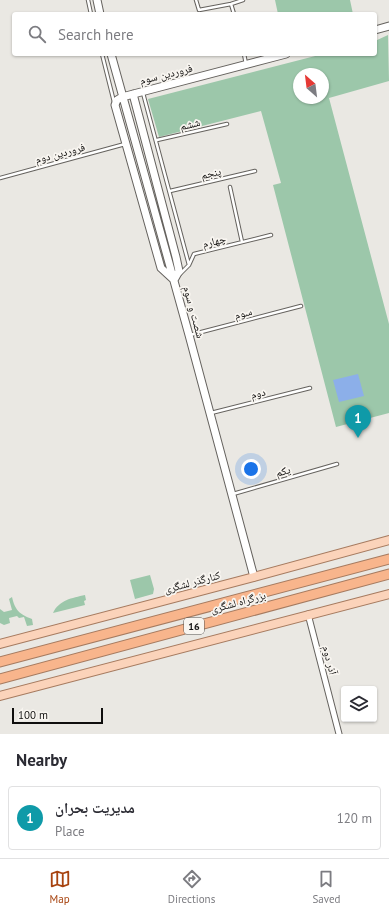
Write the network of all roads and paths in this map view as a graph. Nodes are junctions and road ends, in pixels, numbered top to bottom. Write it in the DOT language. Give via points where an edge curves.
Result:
graph roads {
  1 [pos="88,0"];
  2 [pos="96,0"];
  3 [pos="196,0"];
  4 [pos="243,0"];
  5 [pos="231,4"];
  6 [pos="91,12"];
  7 [pos="99,12"];
  8 [pos="233,12"];
  9 [pos="389,26"];
  10 [pos="377,29"];
  11 [pos="102,56"];
  12 [pos="112,56"];
  13 [pos="245,56"];
  14 [pos="279,56"];
  15 [pos="247,65"];
  16 [pos="143,92"];
  17 [pos="133,94"];
  18 [pos="122,97"];
  19 [pos="115,106"];
  20 [pos="227,124"];
  21 [pos="156,140"];
  22 [pos="125,144"];
  23 [pos="255,170"];
  24 [pos="0,178"];
  25 [pos="230,187"];
  26 [pos="170,191"];
  27 [pos="271,235"];
  28 [pos="242,242"];
  29 [pos="189,265"];
  30 [pos="174,280"];
  31 [pos="301,306"];
  32 [pos="189,335"];
  33 [pos="310,388"];
  34 [pos="210,413"];
  35 [pos="337,464"];
  36 [pos="233,494"];
  37 [pos="389,540"];
  38 [pos="389,559"];
  39 [pos="389,574"];
  40 [pos="254,577"];
  41 [pos="389,594"];
  42 [pos="308,614"];
  43 [pos="0,644"];
  44 [pos="0,662"];
  45 [pos="0,678"];
  46 [pos="0,696"];
  47 [pos="339,734"];
  1 -- 6 [label="lane"];
  2 -- 7 [label="street"];
  3 -- 5 [label="lane" via="200,10"];
  4 -- 5 [label="lane"];
  5 -- 8 [label="lane"];
  9 -- 10 [label="street"];
  11 -- 19 [label="lane"];
  12 -- 18 [label="street, شصت و سوم"];
  13 -- 15 [label="lane"];
  14 -- 15 [label="street, فروردین سوم"];
  15 -- 16 [label="street, فروردین سوم"];
  16 -- 17 [label="street, فروردین سوم"];
  16 -- 21 [label="lane"];
  17 -- 18 [label="street, فروردین سوم"];
  17 -- 30 [label="street" via="176,256 179,271"];
  18 -- 19 [label="street" via="117,100"];
  18 -- 30 [label="street, شصت و سوم"];
  19 -- 22 [label="street"];
  20 -- 21 [label="lane, ششم"];
  21 -- 26 [label="lane"];
  22 -- 24 [label="lane, فروردین دوم"];
  22 -- 30 [label="street" via="161,268"];
  23 -- 26 [label="lane, پنجم"];
  25 -- 28 [label="lane"];
  26 -- 29 [label="lane"];
  27 -- 28 [label="lane, چهارم"];
  28 -- 29 [label="lane, چهارم" via="194,254"];
  29 -- 30 [label="lane, چهارم"];
  30 -- 32 [label="street, شصت و سوم"];
  31 -- 32 [label="lane, سوم"];
  32 -- 34 [label="street, شصت و سوم"];
  33 -- 34 [label="lane, دوم"];
  34 -- 36 [label="street, شصت و سوم"];
  35 -- 36 [label="lane, یکم"];
  36 -- 40 [label="street, شصت و سوم"];
  37 -- 40 [label="main road, کنارگذر لشگری"];
  38 -- 44 [label="highway, بزرگراه لشگری / 16"];
  39 -- 45 [label="highway, بزرگراه لشگری / 16"];
  40 -- 43 [label="main road, کنارگذر لشگری"];
  41 -- 42 [label="main road"];
  42 -- 46 [label="main road"];
  42 -- 47 [label="street, آذر دوم"];
}
